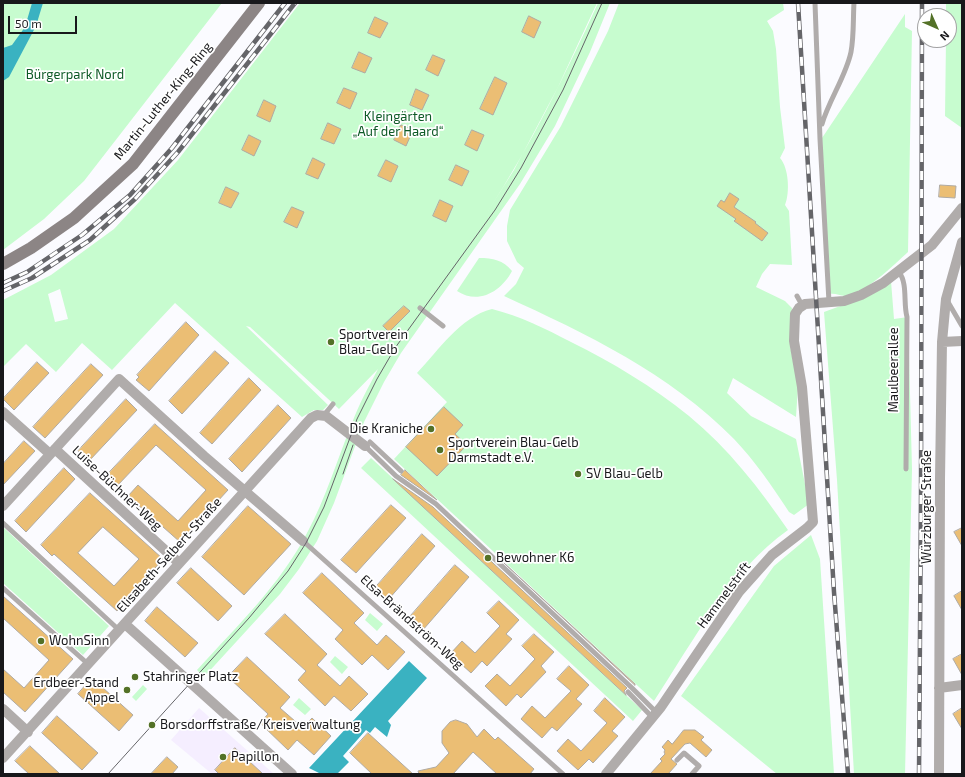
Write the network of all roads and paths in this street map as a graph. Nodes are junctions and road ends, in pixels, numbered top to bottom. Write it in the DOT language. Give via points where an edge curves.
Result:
graph roads {
  1 [pos="259,3"];
  2 [pos="815,3"];
  3 [pos="854,3"];
  4 [pos="820,129"];
  5 [pos="962,208"];
  6 [pos="962,242"];
  7 [pos="3,264"];
  8 [pos="899,272"];
  9 [pos="797,296"];
  10 [pos="946,299"];
  11 [pos="829,302"];
  12 [pos="802,305"];
  13 [pos="420,308"];
  14 [pos="443,326"];
  15 [pos="962,326"];
  16 [pos="962,341"];
  17 [pos="942,342"];
  18 [pos="334,404"];
  19 [pos="3,412"];
  20 [pos="324,415"];
  21 [pos="368,444"];
  22 [pos="53,451"];
  23 [pos="906,469"];
  24 [pos="401,471"];
  25 [pos="244,490"];
  26 [pos="3,506"];
  27 [pos="3,523"];
  28 [pos="303,541"];
  29 [pos="179,563"];
  30 [pos="3,588"];
  31 [pos="122,627"];
  32 [pos="88,664"];
  33 [pos="962,685"];
  34 [pos="939,688"];
  35 [pos="628,692"];
  36 [pos="3,709"];
  37 [pos="654,715"];
  38 [pos="28,732"];
  39 [pos="3,758"];
  40 [pos="677,760"];
  41 [pos="292,774"];
  42 [pos="563,774"];
  43 [pos="606,774"];
  44 [pos="692,774"];
  45 [pos="939,774"];
  1 -- 7 [label="main road, Martin-Luther-King-Ring" via="150,144 124,173 74,218"];
  2 -- 4 [label="lane"];
  3 -- 4 [label="lane" via="851,53 844,74 827,105"];
  4 -- 11 [label="lane"];
  5 -- 8 [label="street" via="932,246"];
  6 -- 10 [label="street, Würzburger Straße"];
  8 -- 11 [label="street" via="861,295"];
  8 -- 23 [label="lane, Maulbeerallee" via="904,282 904,306 907,317"];
  9 -- 12 [label="lane"];
  10 -- 15 [label="lane"];
  10 -- 17 [label="street, Würzburger Straße"];
  11 -- 12 [label="street"];
  12 -- 37 [label="street, Hammelstrift" via="795,314 794,341 802,387 813,522 772,555 739,592"];
  13 -- 14 [label="lane"];
  16 -- 17 [label="street"];
  17 -- 34 [label="street, Würzburger Straße"];
  18 -- 20 [label="lane"];
  19 -- 22 [label="street, Luise-Büchner-Weg"];
  20 -- 21 [label="street"];
  20 -- 25 [label="street, Elisabeth-Selbert-Straße" via="317,414 311,418"];
  21 -- 24 [label="lane"];
  21 -- 37 [label="lane" via="396,476 436,504 632,688"];
  22 -- 25 [label="street, Elsa-Brändström-Weg" via="119,379"];
  22 -- 26 [label="street"];
  22 -- 29 [label="street, Luise-Büchner-Weg"];
  25 -- 28 [label="street, Elsa-Brändström-Weg"];
  25 -- 29 [label="street, Elisabeth-Selbert-Straße"];
  27 -- 31 [label="lane"];
  28 -- 42 [label="lane, Elsa-Brändström-Weg"];
  29 -- 31 [label="street, Elisabeth-Selbert-Straße"];
  30 -- 32 [label="lane"];
  31 -- 32 [label="street, Elisabeth-Selbert-Straße"];
  31 -- 41 [label="street"];
  32 -- 38 [label="street, Elisabeth-Selbert-Straße"];
  33 -- 34 [label="street"];
  34 -- 45 [label="street, Würzburger Straße"];
  35 -- 37 [label="lane"];
  36 -- 38 [label="street"];
  37 -- 43 [label="street, Hammelstrift"];
  38 -- 39 [label="street, Elisabeth-Selbert-Straße"];
  40 -- 44 [label="lane" via="684,753 699,766"];
}
